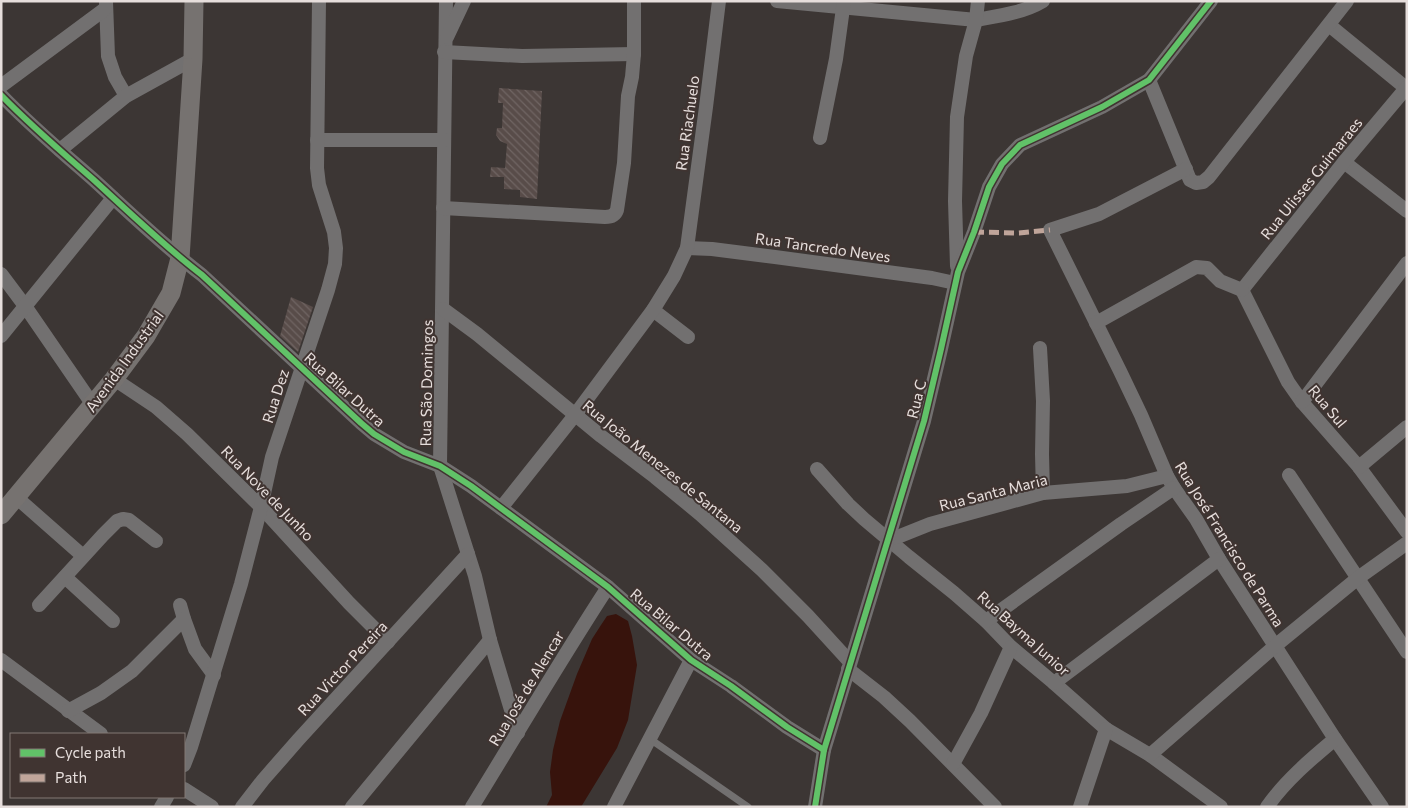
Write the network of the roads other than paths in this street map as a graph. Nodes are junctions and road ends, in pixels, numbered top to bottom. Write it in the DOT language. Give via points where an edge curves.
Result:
graph roads {
  1 [pos="194,1"];
  2 [pos="319,1"];
  3 [pos="446,1"];
  4 [pos="464,1"];
  5 [pos="634,1"];
  6 [pos="719,1"];
  7 [pos="777,1"];
  8 [pos="978,1"];
  9 [pos="1044,1"];
  10 [pos="1211,1"];
  11 [pos="1347,1"];
  12 [pos="105,5"];
  13 [pos="844,5"];
  14 [pos="976,20"];
  15 [pos="1328,25"];
  16 [pos="445,45"];
  17 [pos="634,54"];
  18 [pos="193,59"];
  19 [pos="1149,80"];
  20 [pos="1,86"];
  21 [pos="1406,88"];
  22 [pos="1,95"];
  23 [pos="126,96"];
  24 [pos="820,138"];
  25 [pos="317,140"];
  26 [pos="444,140"];
  27 [pos="60,150"];
  28 [pos="1344,162"];
  29 [pos="1186,169"];
  30 [pos="113,198"];
  31 [pos="443,208"];
  32 [pos="1407,210"];
  33 [pos="687,248"];
  34 [pos="180,258"];
  35 [pos="1407,263"];
  36 [pos="1,274"];
  37 [pos="956,277"];
  38 [pos="1242,290"];
  39 [pos="25,306"];
  40 [pos="443,309"];
  41 [pos="652,310"];
  42 [pos="1096,324"];
  43 [pos="1,336"];
  44 [pos="688,337"];
  45 [pos="1040,348"];
  46 [pos="302,368"];
  47 [pos="114,379"];
  48 [pos="1302,402"];
  49 [pos="93,405"];
  50 [pos="576,415"];
  51 [pos="1407,426"];
  52 [pos="440,466"];
  53 [pos="1360,467"];
  54 [pos="817,469"];
  55 [pos="1290,475"];
  56 [pos="1170,482"];
  57 [pos="1043,493"];
  58 [pos="16,497"];
  59 [pos="261,507"];
  60 [pos="500,508"];
  61 [pos="1,515"];
  62 [pos="1407,532"];
  63 [pos="888,539"];
  64 [pos="156,541"];
  65 [pos="1407,543"];
  66 [pos="468,554"];
  67 [pos="84,556"];
  68 [pos="1220,558"];
  69 [pos="65,577"];
  70 [pos="1358,578"];
  71 [pos="608,587"];
  72 [pos="39,605"];
  73 [pos="180,605"];
  74 [pos="184,620"];
  75 [pos="986,621"];
  76 [pos="113,622"];
  77 [pos="490,640"];
  78 [pos="388,642"];
  79 [pos="1275,646"];
  80 [pos="1011,647"];
  81 [pos="1407,652"];
  82 [pos="1,660"];
  83 [pos="691,660"];
  84 [pos="849,665"];
  85 [pos="214,674"];
  86 [pos="1054,683"];
  87 [pos="68,711"];
  88 [pos="1106,729"];
  89 [pos="100,733"];
  90 [pos="518,733"];
  91 [pos="650,739"];
  92 [pos="1335,739"];
  93 [pos="824,750"];
  94 [pos="1150,755"];
  95 [pos="185,762"];
  96 [pos="953,764"];
  97 [pos="185,790"];
  98 [pos="212,807"];
  99 [pos="242,807"];
  100 [pos="352,807"];
  101 [pos="472,807"];
  102 [pos="614,807"];
  103 [pos="748,807"];
  104 [pos="815,807"];
  105 [pos="995,807"];
  106 [pos="1080,807"];
  107 [pos="1221,807"];
  108 [pos="1267,807"];
  109 [pos="1382,807"];
  1 -- 18 [label="street, Avenida Industrial"];
  2 -- 25 [label="street, Rua Dez"];
  3 -- 16 [label="street"];
  4 -- 16 [label="street, Rua São Domingos"];
  5 -- 17 [label="street"];
  6 -- 33 [label="street, Rua Riachuelo"];
  7 -- 13 [label="street"];
  8 -- 14 [label="street, Rua C"];
  9 -- 14 [label="street" via="1002,16"];
  10 -- 19 [label="street"];
  11 -- 15 [label="street"];
  12 -- 20 [label="street"];
  12 -- 23 [label="street" via="108,56"];
  13 -- 14 [label="street"];
  13 -- 24 [label="street"];
  14 -- 37 [label="street, Rua C" via="966,56 957,117"];
  15 -- 21 [label="street"];
  15 -- 29 [label="street" via="1209,177 1203,182 1193,182"];
  16 -- 17 [label="street" via="522,56"];
  16 -- 26 [label="street, Rua São Domingos"];
  17 -- 31 [label="street" via="618,210 613,216"];
  18 -- 23 [label="street"];
  18 -- 34 [label="street, Avenida Industrial"];
  19 -- 29 [label="street"];
  19 -- 37 [label="street, Rua C" via="1102,107 1020,145 1009,156 989,187"];
  21 -- 28 [label="street, Rua Ulisses Guimaraes"];
  22 -- 27 [label="street, Rua Bilar Dutra"];
  23 -- 27 [label="street"];
  25 -- 26 [label="street"];
  25 -- 46 [label="street, Rua Dez" via="316,168 334,232 335,264"];
  26 -- 31 [label="street, Rua São Domingos"];
  27 -- 30 [label="street, Rua Bilar Dutra"];
  28 -- 32 [label="street"];
  28 -- 38 [label="street, Rua Ulisses Guimaraes"];
  29 -- 42 [label="street, Rua José Francisco de Parma" via="1100,214 1050,230"];
  30 -- 34 [label="street, Rua Bilar Dutra"];
  30 -- 39 [label="street"];
  31 -- 40 [label="street, Rua São Domingos"];
  33 -- 37 [label="street, Rua Tancredo Neves" via="774,256 932,278"];
  33 -- 41 [label="street, Rua Riachuelo"];
  34 -- 46 [label="street, Rua Bilar Dutra"];
  34 -- 47 [label="street, Avenida Industrial" via="171,293 158,317"];
  35 -- 48 [label="street"];
  36 -- 39 [label="street"];
  37 -- 63 [label="street, Rua C" via="924,421"];
  38 -- 42 [label="street" via="1220,281 1207,268 1196,267"];
  38 -- 48 [label="street, Rua Sul" via="1288,382"];
  39 -- 43 [label="street"];
  39 -- 49 [label="street"];
  40 -- 50 [label="street, Rua João Menezes de Santana"];
  40 -- 52 [label="street, Rua São Domingos"];
  41 -- 44 [label="street"];
  41 -- 50 [label="street, Rua Riachuelo"];
  42 -- 56 [label="street, Rua José Francisco de Parma"];
  45 -- 57 [label="street"];
  46 -- 52 [label="street, Rua Bilar Dutra" via="374,434 404,452"];
  46 -- 59 [label="street, Rua Dez" via="272,457"];
  47 -- 49 [label="street, Avenida Industrial"];
  47 -- 59 [label="street, Rua Nove de Junho" via="156,407"];
  48 -- 53 [label="street, Rua Sul"];
  49 -- 58 [label="street, Avenida Industrial"];
  50 -- 60 [label="street, Rua Riachuelo"];
  50 -- 84 [label="street, Rua João Menezes de Santana" via="732,542 808,616"];
  51 -- 53 [label="street"];
  52 -- 60 [label="street, Rua Bilar Dutra"];
  52 -- 66 [label="street, Rua São Domingos"];
  53 -- 62 [label="street, Rua Sul"];
  54 -- 63 [label="street, Rua Bayma Junior" via="848,504"];
  55 -- 70 [label="street"];
  56 -- 57 [label="street, Rua Santa Maria"];
  56 -- 68 [label="street, Rua José Francisco de Parma"];
  56 -- 75 [label="street" via="1121,524"];
  57 -- 63 [label="street, Rua Santa Maria"];
  58 -- 61 [label="street, Avenida Industrial"];
  58 -- 67 [label="street"];
  59 -- 78 [label="street, Rua Nove de Junho"];
  59 -- 85 [label="street, Rua Dez"];
  60 -- 71 [label="street, Rua Bilar Dutra"];
  63 -- 75 [label="street, Rua Bayma Junior"];
  63 -- 84 [label="street, Rua C"];
  64 -- 67 [label="street" via="135,523 121,519 114,522"];
  65 -- 70 [label="street"];
  66 -- 77 [label="street, Rua São Domingos"];
  66 -- 78 [label="street, Rua Victor Pereira"];
  67 -- 69 [label="street"];
  68 -- 79 [label="street, Rua José Francisco de Parma"];
  68 -- 86 [label="street"];
  69 -- 72 [label="street"];
  69 -- 76 [label="street"];
  70 -- 79 [label="street"];
  70 -- 81 [label="street"];
  71 -- 83 [label="street, Rua Bilar Dutra"];
  71 -- 90 [label="street, Rua José de Alencar"];
  73 -- 74 [label="street"];
  74 -- 85 [label="street" via="195,649"];
  74 -- 87 [label="street" via="132,671"];
  75 -- 80 [label="street, Rua Bayma Junior"];
  77 -- 90 [label="street, Rua São Domingos"];
  77 -- 100 [label="street"];
  78 -- 99 [label="street, Rua Victor Pereira"];
  79 -- 92 [label="street, Rua José Francisco de Parma"];
  79 -- 94 [label="street"];
  80 -- 86 [label="street, Rua Bayma Junior"];
  80 -- 96 [label="street"];
  82 -- 87 [label="street"];
  83 -- 91 [label="street"];
  83 -- 93 [label="street, Rua Bilar Dutra"];
  84 -- 93 [label="street, Rua C"];
  84 -- 96 [label="street, Rua João Menezes de Santana"];
  85 -- 95 [label="street, Rua Dez"];
  86 -- 88 [label="street, Rua Bayma Junior"];
  87 -- 89 [label="street"];
  88 -- 94 [label="street, Rua Bayma Junior"];
  88 -- 106 [label="street"];
  90 -- 101 [label="street, Rua José de Alencar"];
  91 -- 102 [label="street"];
  91 -- 103 [label="lane"];
  92 -- 108 [label="street" via="1274,796"];
  92 -- 109 [label="street, Rua José Francisco de Parma"];
  93 -- 104 [label="street, Rua C"];
  94 -- 107 [label="street, Rua Bayma Junior"];
  96 -- 105 [label="street, Rua João Menezes de Santana"];
  97 -- 98 [label="street"];
}
